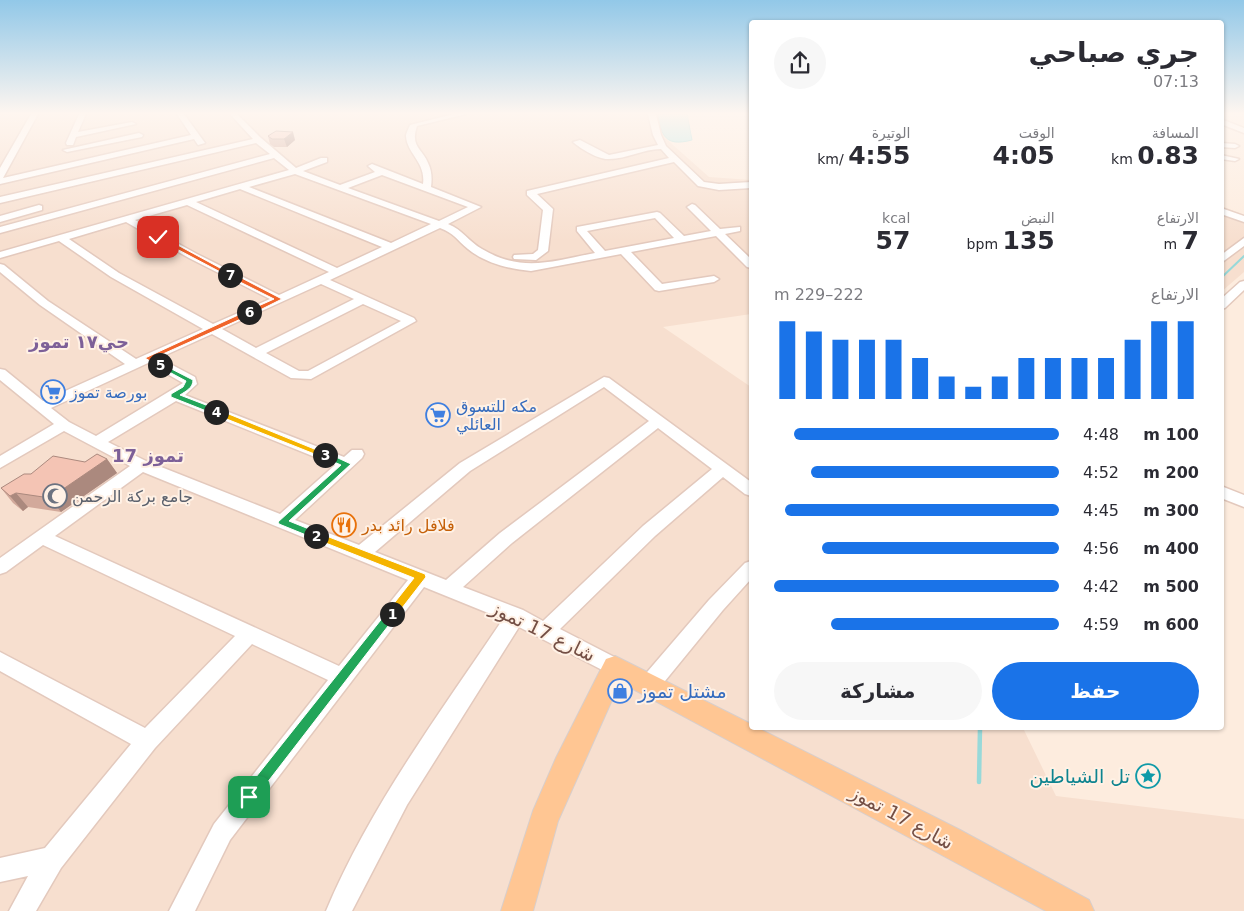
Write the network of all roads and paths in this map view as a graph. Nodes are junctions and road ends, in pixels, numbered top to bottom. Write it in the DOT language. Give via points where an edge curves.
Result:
graph roads {
  1 [pos="64,157"];
  2 [pos="109,157"];
  3 [pos="200,157"];
  4 [pos="266,157"];
  5 [pos="278,157"];
  6 [pos="419,157"];
  7 [pos="673,157"];
  8 [pos="1224,157"];
  9 [pos="676,159"];
  10 [pos="1235,159"];
  11 [pos="324,160"];
  12 [pos="372,166"];
  13 [pos="3,167"];
  14 [pos="58,168"];
  15 [pos="296,171"];
  16 [pos="382,172"];
  17 [pos="0,176"];
  18 [pos="0,181"];
  19 [pos="240,186"];
  20 [pos="749,186"];
  21 [pos="339,188"];
  22 [pos="428,188"];
  23 [pos="139,191"];
  24 [pos="89,192"];
  25 [pos="23,195"];
  26 [pos="0,200"];
  27 [pos="186,201"];
  28 [pos="692,207"];
  29 [pos="39,208"];
  30 [pos="1224,212"];
  31 [pos="48,216"];
  32 [pos="0,219"];
  33 [pos="127,219"];
  34 [pos="1244,219"];
  35 [pos="442,226"];
  36 [pos="737,229"];
  37 [pos="0,230"];
  38 [pos="719,233"];
  39 [pos="60,237"];
  40 [pos="682,240"];
  41 [pos="1244,241"];
  42 [pos="390,247"];
  43 [pos="623,250"];
  44 [pos="602,254"];
  45 [pos="0,255"];
  46 [pos="1224,258"];
  47 [pos="749,263"];
  48 [pos="0,267"];
  49 [pos="337,272"];
  50 [pos="714,279"];
  51 [pos="321,280"];
  52 [pos="1244,284"];
  53 [pos="278,299"];
  54 [pos="363,299"];
  55 [pos="1224,303"];
  56 [pos="214,328"];
  57 [pos="256,353"];
  58 [pos="148,358"];
  59 [pos="134,364"];
  60 [pos="0,374"];
  61 [pos="174,395"];
  62 [pos="40,407"];
  63 [pos="658,421"];
  64 [pos="64,425"];
  65 [pos="98,442"];
  66 [pos="0,463"];
  67 [pos="141,465"];
  68 [pos="723,468"];
  69 [pos="749,488"];
  70 [pos="1224,493"];
  71 [pos="1244,501"];
  72 [pos="282,522"];
  73 [pos="42,537"];
  74 [pos="360,554"];
  75 [pos="0,567"];
  76 [pos="749,570"];
  77 [pos="421,577"];
  78 [pos="449,588"];
  79 [pos="516,616"];
  80 [pos="546,630"];
  81 [pos="248,634"];
  82 [pos="2,666"];
  83 [pos="614,667"];
  84 [pos="342,677"];
  85 [pos="649,685"];
  86 [pos="147,741"];
  87 [pos="52,859"];
  88 [pos="0,870"];
  89 [pos="22,911"];
  90 [pos="182,911"];
  91 [pos="339,911"];
  92 [pos="517,911"];
  93 [pos="1078,911"];
  1 -- 14 [label="street"];
  2 -- 14 [label="street"];
  3 -- 23 [label="street"];
  4 -- 23 [label="street"];
  5 -- 15 [label="street"];
  6 -- 22 [label="street" via="424,162"];
  7 -- 9 [label="street"];
  8 -- 10 [label="street"];
  9 -- 20 [label="street" via="701,184"];
  9 -- 35 [label="street" via="530,193 548,209 543,251 536,257 498,253 475,241 466,227"];
  11 -- 15 [label="street"];
  12 -- 16 [label="street"];
  13 -- 17 [label="street"];
  14 -- 18 [label="street"];
  15 -- 19 [label="street"];
  15 -- 21 [label="street"];
  16 -- 21 [label="street"];
  16 -- 22 [label="street"];
  19 -- 27 [label="street"];
  19 -- 42 [label="street"];
  21 -- 35 [label="street"];
  22 -- 35 [label="street" via="476,207"];
  23 -- 24 [label="street"];
  23 -- 24 [label="street"];
  23 -- 27 [label="street"];
  23 -- 33 [label="street"];
  24 -- 25 [label="street"];
  24 -- 31 [label="street"];
  25 -- 26 [label="street"];
  25 -- 29 [label="street"];
  27 -- 49 [label="street"];
  28 -- 38 [label="street"];
  29 -- 31 [label="street"];
  29 -- 32 [label="street"];
  30 -- 34 [label="street"];
  31 -- 37 [label="street"];
  33 -- 39 [label="street"];
  33 -- 53 [label="street"];
  35 -- 42 [label="street"];
  35 -- 44 [label="street" via="455,230 470,246 486,255 519,267 531,268"];
  36 -- 38 [label="street"];
  38 -- 40 [label="street"];
  38 -- 47 [label="street"];
  39 -- 45 [label="street"];
  39 -- 56 [label="street" via="123,280"];
  40 -- 43 [label="street"];
  40 -- 44 [label="street" via="657,215 580,229"];
  41 -- 46 [label="street"];
  42 -- 49 [label="street"];
  43 -- 44 [label="street"];
  43 -- 50 [label="street" via="659,288"];
  48 -- 59 [label="street" via="44,303"];
  49 -- 51 [label="street"];
  51 -- 53 [label="street"];
  51 -- 54 [label="street"];
  52 -- 55 [label="street"];
  53 -- 56 [label="street"];
  54 -- 57 [label="street"];
  54 -- 57 [label="street" via="410,321 311,375 296,375"];
  56 -- 57 [label="street"];
  56 -- 58 [label="street"];
  58 -- 59 [label="street"];
  58 -- 61 [label="street" via="190,380 185,389"];
  59 -- 62 [label="street"];
  60 -- 62 [label="street, شارع 17 تموز"];
  61 -- 65 [label="street"];
  61 -- 72 [label="street" via="352,459"];
  62 -- 64 [label="street, شارع 17 تموز"];
  63 -- 68 [label="street"];
  63 -- 74 [label="street" via="604,381 465,467"];
  63 -- 78 [label="street" via="506,538"];
  64 -- 65 [label="street, شارع 17 تموز"];
  64 -- 66 [label="street"];
  65 -- 67 [label="street, شارع 17 تموز"];
  67 -- 72 [label="street, شارع 17 تموز"];
  67 -- 73 [label="street"];
  68 -- 69 [label="street"];
  68 -- 80 [label="street" via="649,531"];
  70 -- 71 [label="street"];
  72 -- 74 [label="street, شارع 17 تموز"];
  73 -- 75 [label="street"];
  73 -- 81 [label="street"];
  74 -- 77 [label="street, شارع 17 تموز"];
  76 -- 85 [label="street"];
  77 -- 78 [label="street, شارع 17 تموز"];
  77 -- 84 [label="street"];
  78 -- 79 [label="street, شارع 17 تموز"];
  79 -- 80 [label="street, شارع 17 تموز"];
  79 -- 91 [label="street" via="415,772 350,885"];
  80 -- 83 [label="street, شارع 17 تموز"];
  81 -- 84 [label="street"];
  81 -- 86 [label="street"];
  82 -- 86 [label="street"];
  83 -- 85 [label="main road, شارع 17 تموز"];
  83 -- 92 [label="main road" via="543,821"];
  84 -- 90 [label="street" via="222,832"];
  85 -- 93 [label="main road, شارع 17 تموز"];
  86 -- 87 [label="street"];
  87 -- 88 [label="street"];
  87 -- 89 [label="street"];
}
